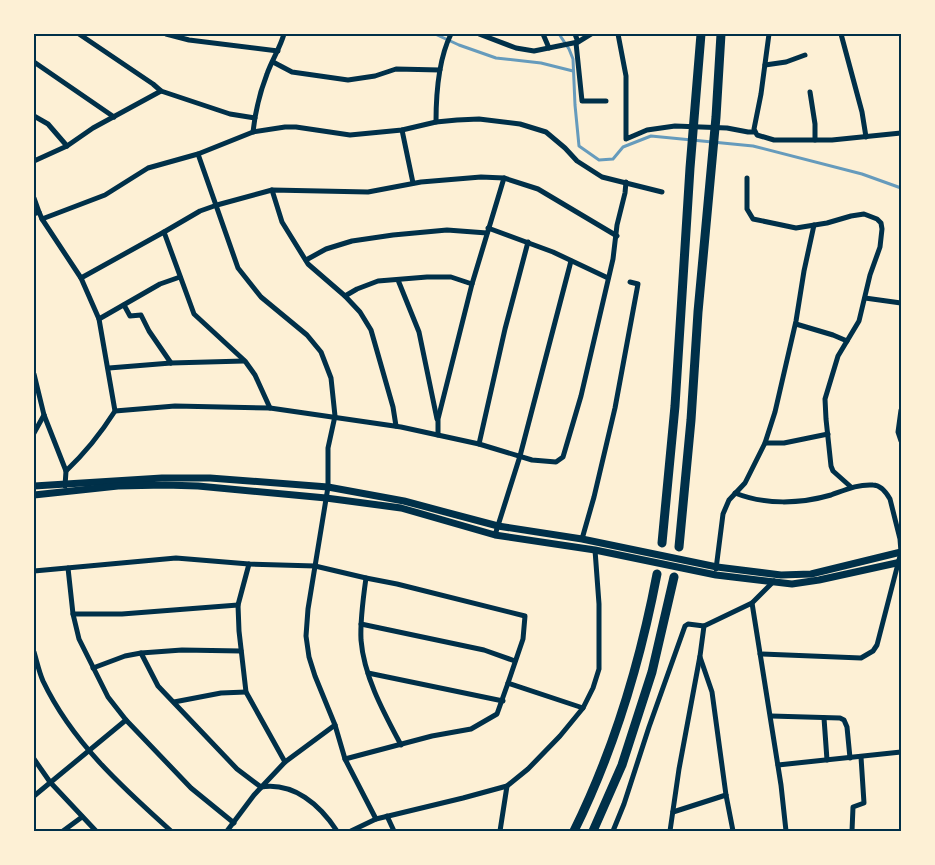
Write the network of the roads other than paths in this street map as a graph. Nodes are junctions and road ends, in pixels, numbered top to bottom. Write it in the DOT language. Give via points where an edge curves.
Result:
graph roads {
  1 [pos="80,34"];
  2 [pos="166,34"];
  3 [pos="284,34"];
  4 [pos="451,34"];
  5 [pos="479,34"];
  6 [pos="543,34"];
  7 [pos="575,34"];
  8 [pos="592,34"];
  9 [pos="618,34"];
  10 [pos="701,34"];
  11 [pos="721,34"];
  12 [pos="769,34"];
  13 [pos="841,34"];
  14 [pos="576,43"];
  15 [pos="549,48"];
  16 [pos="278,51"];
  17 [pos="805,55"];
  18 [pos="34,62"];
  19 [pos="272,62"];
  20 [pos="765,65"];
  21 [pos="440,70"];
  22 [pos="161,91"];
  23 [pos="810,92"];
  24 [pos="606,101"];
  25 [pos="34,116"];
  26 [pos="114,117"];
  27 [pos="255,118"];
  28 [pos="436,122"];
  29 [pos="402,130"];
  30 [pos="253,132"];
  31 [pos="754,132"];
  32 [pos="901,133"];
  33 [pos="866,137"];
  34 [pos="815,140"];
  35 [pos="67,146"];
  36 [pos="198,154"];
  37 [pos="34,160"];
  38 [pos="504,178"];
  39 [pos="747,178"];
  40 [pos="626,182"];
  41 [pos="413,183"];
  42 [pos="272,190"];
  43 [pos="662,192"];
  44 [pos="34,198"];
  45 [pos="217,205"];
  46 [pos="36,213"];
  47 [pos="42,219"];
  48 [pos="814,225"];
  49 [pos="487,230"];
  50 [pos="164,232"];
  51 [pos="617,236"];
  52 [pos="528,242"];
  53 [pos="306,260"];
  54 [pos="571,261"];
  55 [pos="180,277"];
  56 [pos="81,278"];
  57 [pos="608,278"];
  58 [pos="398,280"];
  59 [pos="630,282"];
  60 [pos="472,284"];
  61 [pos="345,296"];
  62 [pos="865,298"];
  63 [pos="901,302"];
  64 [pos="124,305"];
  65 [pos="100,319"];
  66 [pos="796,324"];
  67 [pos="848,341"];
  68 [pos="244,361"];
  69 [pos="171,363"];
  70 [pos="109,368"];
  71 [pos="34,374"];
  72 [pos="432,399"];
  73 [pos="442,400"];
  74 [pos="270,408"];
  75 [pos="901,410"];
  76 [pos="115,411"];
  77 [pos="44,415"];
  78 [pos="334,416"];
  79 [pos="438,419"];
  80 [pos="396,426"];
  81 [pos="34,433"];
  82 [pos="828,434"];
  83 [pos="438,435"];
  84 [pos="901,441"];
  85 [pos="766,443"];
  86 [pos="479,444"];
  87 [pos="520,456"];
  88 [pos="66,471"];
  89 [pos="65,483"];
  90 [pos="34,486"];
  91 [pos="328,487"];
  92 [pos="851,487"];
  93 [pos="64,492"];
  94 [pos="735,493"];
  95 [pos="34,495"];
  96 [pos="326,498"];
  97 [pos="498,526"];
  98 [pos="495,535"];
  99 [pos="582,539"];
  100 [pos="662,543"];
  101 [pos="679,548"];
  102 [pos="595,550"];
  103 [pos="901,552"];
  104 [pos="629,553"];
  105 [pos="901,562"];
  106 [pos="249,564"];
  107 [pos="315,566"];
  108 [pos="68,568"];
  109 [pos="34,571"];
  110 [pos="716,571"];
  111 [pos="657,574"];
  112 [pos="781,575"];
  113 [pos="674,577"];
  114 [pos="366,578"];
  115 [pos="773,582"];
  116 [pos="752,603"];
  117 [pos="238,605"];
  118 [pos="73,614"];
  119 [pos="361,624"];
  120 [pos="704,626"];
  121 [pos="241,650"];
  122 [pos="34,652"];
  123 [pos="140,653"];
  124 [pos="760,654"];
  125 [pos="700,656"];
  126 [pos="515,661"];
  127 [pos="93,668"];
  128 [pos="368,673"];
  129 [pos="508,683"];
  130 [pos="246,692"];
  131 [pos="503,701"];
  132 [pos="174,702"];
  133 [pos="583,708"];
  134 [pos="771,716"];
  135 [pos="824,718"];
  136 [pos="126,720"];
  137 [pos="335,725"];
  138 [pos="401,745"];
  139 [pos="89,751"];
  140 [pos="901,752"];
  141 [pos="861,756"];
  142 [pos="850,758"];
  143 [pos="34,759"];
  144 [pos="345,759"];
  145 [pos="827,760"];
  146 [pos="285,762"];
  147 [pos="778,765"];
  148 [pos="50,782"];
  149 [pos="507,786"];
  150 [pos="261,787"];
  151 [pos="726,795"];
  152 [pos="34,796"];
  153 [pos="673,812"];
  154 [pos="387,816"];
  155 [pos="82,817"];
  156 [pos="376,819"];
  157 [pos="234,823"];
  158 [pos="63,831"];
  159 [pos="96,831"];
  160 [pos="171,831"];
  161 [pos="227,831"];
  162 [pos="337,831"];
  163 [pos="351,831"];
  164 [pos="394,831"];
  165 [pos="500,831"];
  166 [pos="574,831"];
  167 [pos="593,831"];
  168 [pos="613,831"];
  169 [pos="670,831"];
  170 [pos="733,831"];
  171 [pos="786,831"];
  172 [pos="852,831"];
  1 -- 22 [label="street"];
  2 -- 16 [label="street"];
  3 -- 16 [label="street"];
  4 -- 21 [label="street"];
  5 -- 15 [label="street" via="516,48 534,51"];
  6 -- 15 [label="street"];
  7 -- 14 [label="street"];
  8 -- 14 [label="street"];
  9 -- 31 [label="street" via="626,76 626,139 648,130 675,126"];
  10 -- 100 [label="highway"];
  11 -- 101 [label="highway"];
  12 -- 20 [label="street"];
  13 -- 33 [label="street"];
  14 -- 15 [label="street"];
  14 -- 24 [label="street" via="582,100"];
  16 -- 19 [label="street"];
  17 -- 20 [label="street"];
  18 -- 26 [label="street"];
  19 -- 21 [label="street" via="292,72 348,80 396,69"];
  19 -- 27 [label="street"];
  20 -- 31 [label="street"];
  21 -- 28 [label="street"];
  22 -- 26 [label="street"];
  22 -- 27 [label="street" via="230,114"];
  23 -- 34 [label="street"];
  25 -- 35 [label="street" via="48,124"];
  26 -- 35 [label="street"];
  27 -- 30 [label="street"];
  28 -- 29 [label="street"];
  28 -- 40 [label="street" via="479,119 520,124 546,132 577,161 602,177"];
  29 -- 30 [label="street" via="350,135 296,127"];
  29 -- 41 [label="street"];
  30 -- 36 [label="street"];
  31 -- 34 [label="street" via="774,140"];
  32 -- 33 [label="street"];
  33 -- 34 [label="street"];
  35 -- 37 [label="street"];
  36 -- 45 [label="street"];
  36 -- 47 [label="street" via="148,168 105,195"];
  38 -- 41 [label="street" via="456,178"];
  38 -- 49 [label="street"];
  38 -- 51 [label="street" via="538,189"];
  39 -- 48 [label="street" via="747,209 753,219 796,228"];
  40 -- 43 [label="street"];
  40 -- 51 [label="street"];
  41 -- 42 [label="street" via="368,192"];
  42 -- 45 [label="street"];
  42 -- 53 [label="street" via="282,222"];
  44 -- 46 [label="street"];
  45 -- 50 [label="street"];
  45 -- 78 [label="street" via="238,268 261,297 321,352 331,378"];
  46 -- 47 [label="street"];
  47 -- 56 [label="street"];
  48 -- 62 [label="street" via="864,214 881,223 880,247"];
  48 -- 66 [label="street"];
  49 -- 52 [label="street"];
  49 -- 53 [label="street" via="447,230 352,241 326,249"];
  49 -- 60 [label="street"];
  50 -- 55 [label="street"];
  50 -- 56 [label="street"];
  51 -- 57 [label="street"];
  52 -- 54 [label="street"];
  52 -- 86 [label="street"];
  53 -- 61 [label="street"];
  54 -- 57 [label="street"];
  54 -- 87 [label="street"];
  55 -- 64 [label="street" via="160,284"];
  55 -- 68 [label="street" via="194,314"];
  56 -- 65 [label="street"];
  57 -- 87 [label="street" via="565,452 556,462"];
  58 -- 60 [label="street" via="451,277"];
  58 -- 61 [label="street" via="378,281"];
  58 -- 72 [label="street" via="419,332"];
  59 -- 99 [label="street" via="638,284 635,305 615,408"];
  60 -- 73 [label="street"];
  61 -- 80 [label="street" via="371,330"];
  62 -- 63 [label="street"];
  62 -- 67 [label="street" via="859,321"];
  64 -- 65 [label="street"];
  64 -- 69 [label="street" via="130,316 141,315"];
  65 -- 70 [label="street"];
  66 -- 67 [label="street"];
  66 -- 85 [label="street"];
  67 -- 82 [label="street" via="838,356 825,399"];
  68 -- 69 [label="street"];
  68 -- 74 [label="street"];
  69 -- 70 [label="street"];
  70 -- 76 [label="street"];
  71 -- 77 [label="street"];
  72 -- 73 [label="street"];
  72 -- 79 [label="street"];
  73 -- 79 [label="street"];
  74 -- 76 [label="street" via="175,406"];
  74 -- 78 [label="street"];
  75 -- 84 [label="street" via="898,432"];
  76 -- 88 [label="street" via="82,456"];
  77 -- 81 [label="street"];
  77 -- 88 [label="street"];
  78 -- 80 [label="street"];
  78 -- 91 [label="street" via="328,448"];
  79 -- 83 [label="street"];
  80 -- 83 [label="street"];
  82 -- 85 [label="street" via="784,443"];
  82 -- 92 [label="street" via="832,469"];
  83 -- 86 [label="street"];
  85 -- 94 [label="street" via="745,483"];
  86 -- 87 [label="street"];
  87 -- 97 [label="street"];
  88 -- 89 [label="street"];
  89 -- 90 [label="main road"];
  89 -- 91 [label="main road" via="210,478"];
  89 -- 93 [label="street"];
  91 -- 96 [label="street"];
  91 -- 97 [label="main road" via="404,501"];
  92 -- 94 [label="street" via="812,499 789,501 767,502"];
  92 -- 103 [label="street" via="873,485 886,492"];
  93 -- 95 [label="main road"];
  93 -- 96 [label="main road" via="165,485"];
  94 -- 110 [label="street" via="723,514"];
  96 -- 98 [label="main road" via="401,508"];
  96 -- 107 [label="street"];
  97 -- 98 [label="street"];
  97 -- 99 [label="main road"];
  98 -- 102 [label="main road"];
  99 -- 104 [label="main road"];
  102 -- 104 [label="main road"];
  102 -- 133 [label="street" via="600,604 599,669"];
  103 -- 105 [label="street"];
  103 -- 112 [label="main road" via="811,574"];
  104 -- 110 [label="main road"];
  105 -- 115 [label="main road" via="805,583"];
  105 -- 124 [label="street" via="877,645 868,656"];
  106 -- 107 [label="street"];
  106 -- 108 [label="street" via="176,558"];
  106 -- 117 [label="street"];
  107 -- 114 [label="street"];
  107 -- 137 [label="street" via="306,636 315,676"];
  108 -- 109 [label="street"];
  108 -- 118 [label="street"];
  110 -- 112 [label="main road"];
  110 -- 115 [label="main road"];
  111 -- 166 [label="highway" via="648,620 616,730"];
  112 -- 115 [label="street"];
  113 -- 167 [label="highway" via="652,672 622,765"];
  114 -- 119 [label="street"];
  114 -- 126 [label="street" via="525,616"];
  115 -- 116 [label="street"];
  116 -- 120 [label="street"];
  116 -- 124 [label="street"];
  117 -- 118 [label="street" via="122,614"];
  117 -- 121 [label="street"];
  118 -- 127 [label="street" via="79,639"];
  119 -- 126 [label="street" via="484,650"];
  119 -- 128 [label="street"];
  120 -- 125 [label="street"];
  120 -- 168 [label="street" via="685,626"];
  121 -- 123 [label="street"];
  121 -- 130 [label="street"];
  122 -- 139 [label="street" via="52,697"];
  123 -- 127 [label="street"];
  123 -- 132 [label="street" via="158,686"];
  124 -- 134 [label="street"];
  125 -- 151 [label="street" via="712,692"];
  125 -- 153 [label="street"];
  126 -- 129 [label="street"];
  127 -- 136 [label="street"];
  128 -- 131 [label="street"];
  128 -- 138 [label="street"];
  129 -- 131 [label="street"];
  129 -- 133 [label="street"];
  130 -- 132 [label="street"];
  130 -- 146 [label="street"];
  131 -- 138 [label="street" via="498,714 471,729"];
  132 -- 150 [label="street" via="236,769"];
  133 -- 149 [label="street" via="528,769"];
  134 -- 135 [label="street"];
  134 -- 147 [label="street"];
  135 -- 142 [label="street" via="844,720"];
  135 -- 145 [label="street"];
  136 -- 139 [label="street"];
  136 -- 157 [label="street" via="192,788"];
  137 -- 144 [label="street"];
  137 -- 146 [label="street"];
  138 -- 144 [label="street"];
  139 -- 148 [label="street"];
  139 -- 160 [label="street" via="118,783"];
  140 -- 141 [label="street"];
  141 -- 142 [label="street"];
  141 -- 172 [label="street" via="864,804 853,806"];
  142 -- 145 [label="street"];
  143 -- 148 [label="street"];
  144 -- 156 [label="street"];
  145 -- 147 [label="street"];
  146 -- 150 [label="street"];
  147 -- 171 [label="street"];
  148 -- 152 [label="street"];
  148 -- 155 [label="street"];
  149 -- 154 [label="street"];
  149 -- 165 [label="street"];
  150 -- 157 [label="street"];
  150 -- 162 [label="street" via="272,785 300,793"];
  151 -- 153 [label="street"];
  151 -- 170 [label="street"];
  153 -- 169 [label="street"];
  154 -- 156 [label="street"];
  154 -- 164 [label="street"];
  155 -- 158 [label="street"];
  155 -- 159 [label="street"];
  156 -- 163 [label="street"];
  157 -- 161 [label="street"];
}
